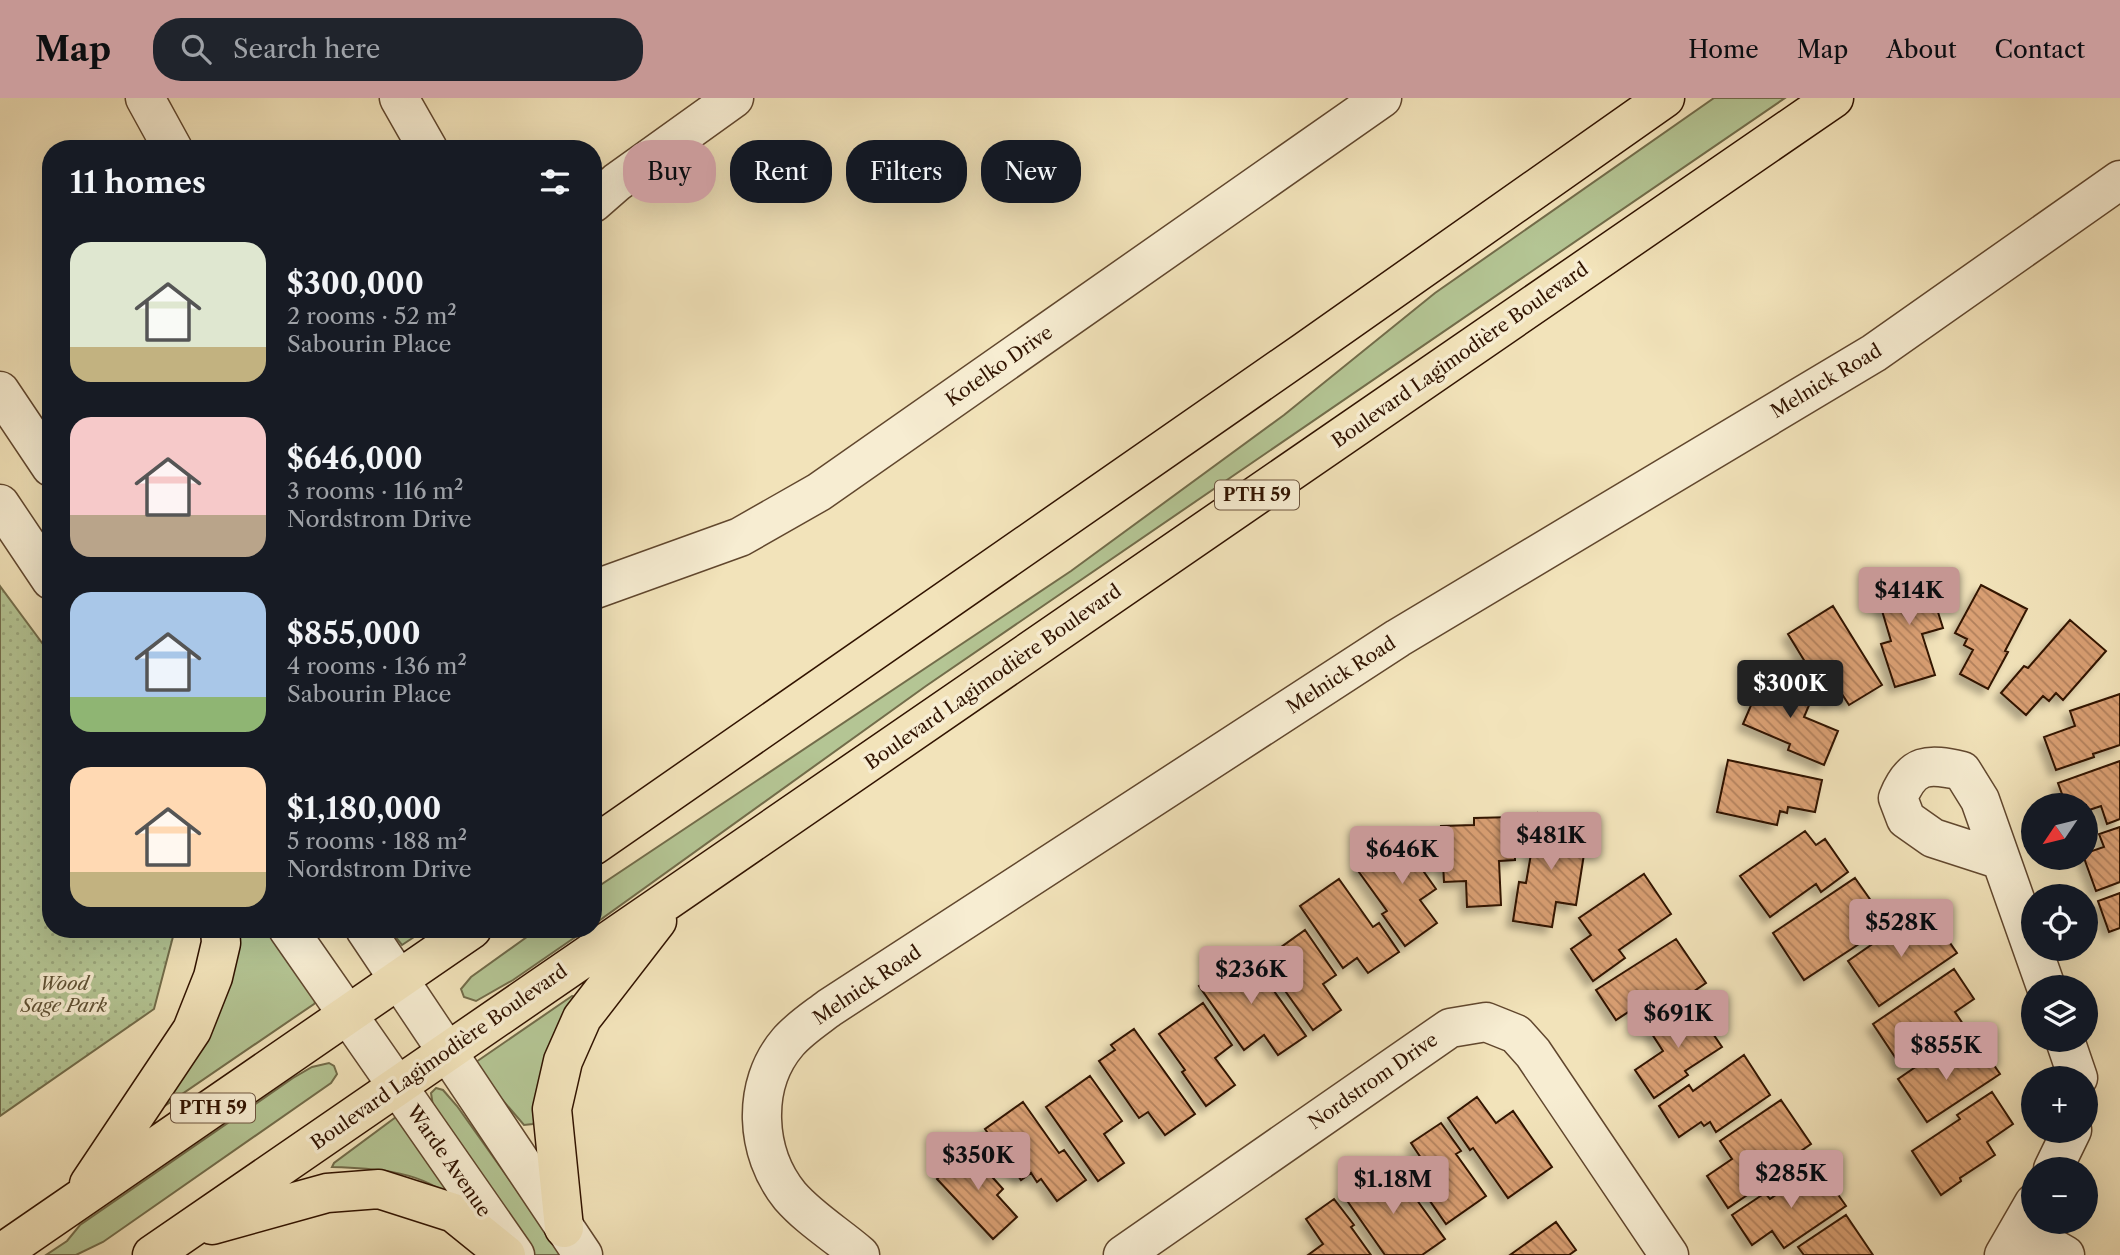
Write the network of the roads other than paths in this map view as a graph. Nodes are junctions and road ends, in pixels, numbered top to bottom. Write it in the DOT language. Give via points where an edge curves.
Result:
graph roads {
  1 [pos="145,98"];
  2 [pos="399,98"];
  3 [pos="734,98"];
  4 [pos="1382,98"];
  5 [pos="1665,98"];
  6 [pos="1834,98"];
  7 [pos="168,140"];
  8 [pos="423,140"];
  9 [pos="2120,180"];
  10 [pos="602,195"];
  11 [pos="0,391"];
  12 [pos="42,454"];
  13 [pos="0,504"];
  14 [pos="42,567"];
  15 [pos="602,587"];
  16 [pos="650,807"];
  17 [pos="602,826"];
  18 [pos="602,840"];
  19 [pos="2001,860"];
  20 [pos="680,892"];
  21 [pos="221,938"];
  22 [pos="294,938"];
  23 [pos="371,938"];
  24 [pos="459,938"];
  25 [pos="2042,975"];
  26 [pos="398,980"];
  27 [pos="348,1015"];
  28 [pos="447,1052"];
  29 [pos="397,1086"];
  30 [pos="78,1201"];
  31 [pos="2019,1229"];
  32 [pos="183,1233"];
  33 [pos="573,1241"];
  34 [pos="0,1254"];
  35 [pos="152,1255"];
  36 [pos="506,1255"];
  37 [pos="514,1255"];
  38 [pos="860,1255"];
  39 [pos="1123,1255"];
  40 [pos="1669,1255"];
  41 [pos="2065,1255"];
  1 -- 7 [label="street"];
  2 -- 8 [label="street"];
  3 -- 10 [label="street"];
  4 -- 15 [label="street, Kotelko Drive" via="819,492 740,537"];
  5 -- 16 [label="main road"];
  6 -- 20 [label="main road, Boulevard Lagimodière Boulevard / PTH 59"];
  9 -- 38 [label="street, Melnick Road" via="1874,353 1398,638 830,1008 788,1041 768,1074 762,1103 763,1135 773,1170 809,1215"];
  11 -- 12 [label="street"];
  13 -- 14 [label="street"];
  16 -- 17 [label="main road"];
  16 -- 18 [label="main road"];
  19 -- 25 [label="street"];
  20 -- 28 [label="main road, Boulevard Lagimodière Boulevard / PTH 59"];
  20 -- 33 [label="main road" via="582,1018 563,1061 552,1109"];
  21 -- 30 [label="main road" via="213,977 192,1030"];
  22 -- 27 [label="street, Warde Avenue"];
  23 -- 26 [label="street"];
  24 -- 26 [label="main road, PTH 59"];
  26 -- 27 [label="main road, PTH 59"];
  26 -- 28 [label="street"];
  27 -- 29 [label="street, Warde Avenue"];
  27 -- 30 [label="main road, PTH 59"];
  28 -- 29 [label="main road, Boulevard Lagimodière Boulevard / PTH 59"];
  28 -- 33 [label="street"];
  29 -- 32 [label="main road, Boulevard Lagimodière Boulevard / PTH 59"];
  29 -- 37 [label="street, Warde Avenue"];
  30 -- 34 [label="main road, PTH 59"];
  31 -- 41 [label="street"];
  32 -- 35 [label="main road, Boulevard Lagimodière Boulevard / PTH 59"];
  32 -- 36 [label="main road" via="327,1193 379,1189 454,1213"];
  39 -- 40 [label="street, Nordstrom Drive" via="1450,1028 1486,1022 1516,1034 1533,1053"];
}
